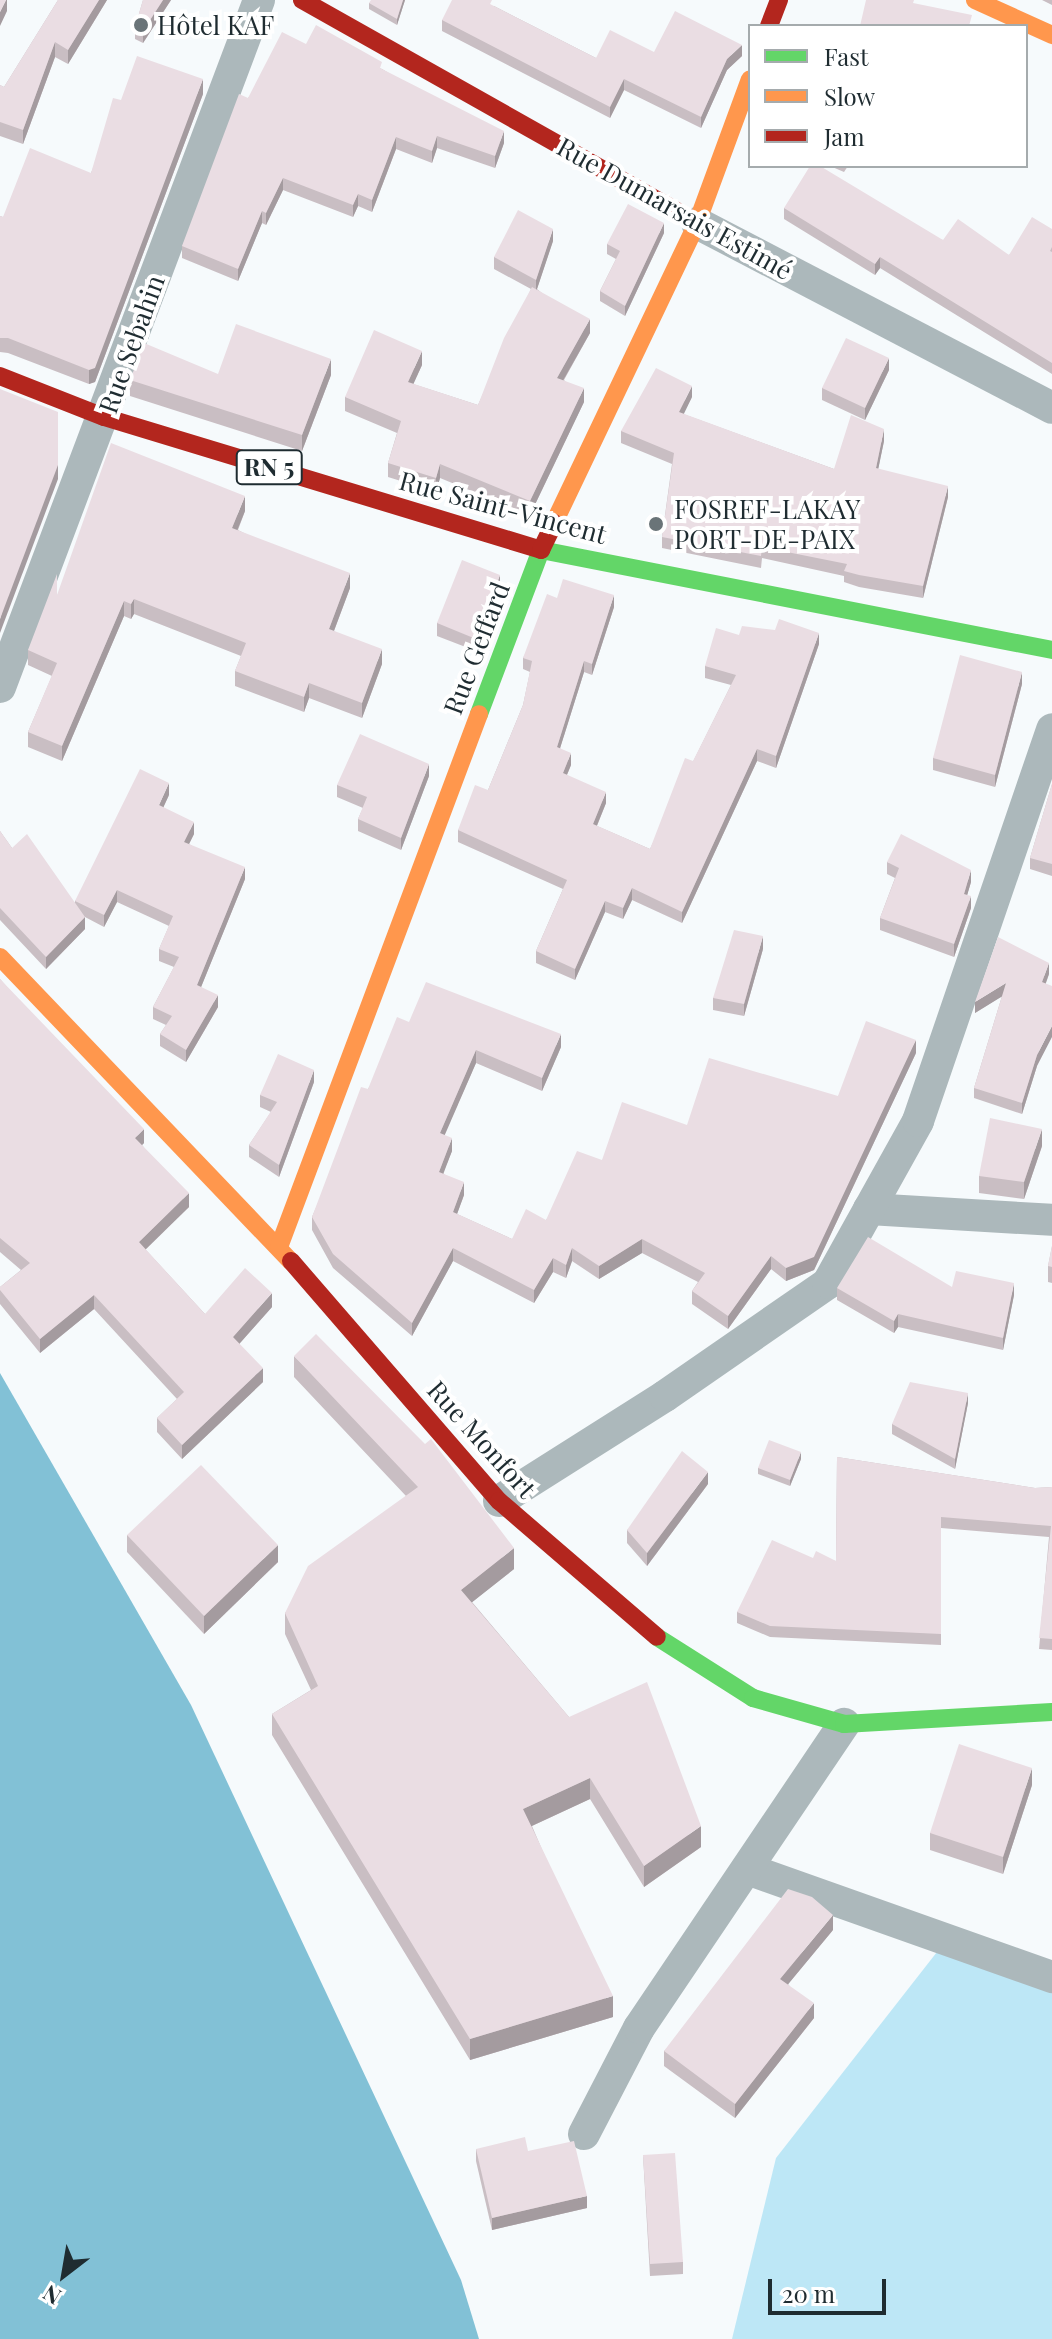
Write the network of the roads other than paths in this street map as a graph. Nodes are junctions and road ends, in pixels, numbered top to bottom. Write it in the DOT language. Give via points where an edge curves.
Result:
graph roads {
  1 [pos="259,0"];
  2 [pos="302,0"];
  3 [pos="779,0"];
  4 [pos="975,0"];
  5 [pos="770,24"];
  6 [pos="1028,24"];
  7 [pos="1028,24"];
  8 [pos="1052,35"];
  9 [pos="748,84"];
  10 [pos="697,223"];
  11 [pos="0,376"];
  12 [pos="1052,408"];
  13 [pos="104,417"];
  14 [pos="541,550"];
  15 [pos="1052,650"];
  16 [pos="0,687"];
  17 [pos="1052,729"];
  18 [pos="0,957"];
  19 [pos="869,1209"];
  20 [pos="1052,1220"];
  21 [pos="279,1247"];
  22 [pos="499,1501"];
  23 [pos="1052,1712"];
  24 [pos="844,1724"];
  25 [pos="747,1869"];
  26 [pos="1052,1977"];
  27 [pos="584,2134"];
  1 -- 13 [label="street, Rue Sebahin"];
  2 -- 10 [label="street, Rue Dumarsais Estimé"];
  3 -- 5 [label="street"];
  4 -- 7 [label="street"];
  6 -- 8 [label="street"];
  9 -- 10 [label="street, Rue Geffard"];
  10 -- 12 [label="street, Rue Dumarsais Estimé"];
  10 -- 14 [label="street, Rue Geffard"];
  11 -- 13 [label="street, Rue Saint-Vincent / RN 5"];
  13 -- 14 [label="street, Rue Saint-Vincent / RN 5"];
  13 -- 16 [label="street, Rue Sebahin"];
  14 -- 15 [label="street, Rue Saint-Vincent / RN 5"];
  14 -- 21 [label="street, Rue Geffard"];
  17 -- 19 [label="street" via="918,1121"];
  18 -- 21 [label="street, Rue Monfort"];
  19 -- 20 [label="street"];
  19 -- 22 [label="street" via="828,1283 665,1396"];
  21 -- 22 [label="street, Rue Monfort"];
  22 -- 24 [label="street, Rue Monfort" via="667,1646 753,1698"];
  23 -- 24 [label="street, Rue Monfort"];
  24 -- 25 [label="street"];
  25 -- 26 [label="street"];
  25 -- 27 [label="street" via="639,2028"];
}
